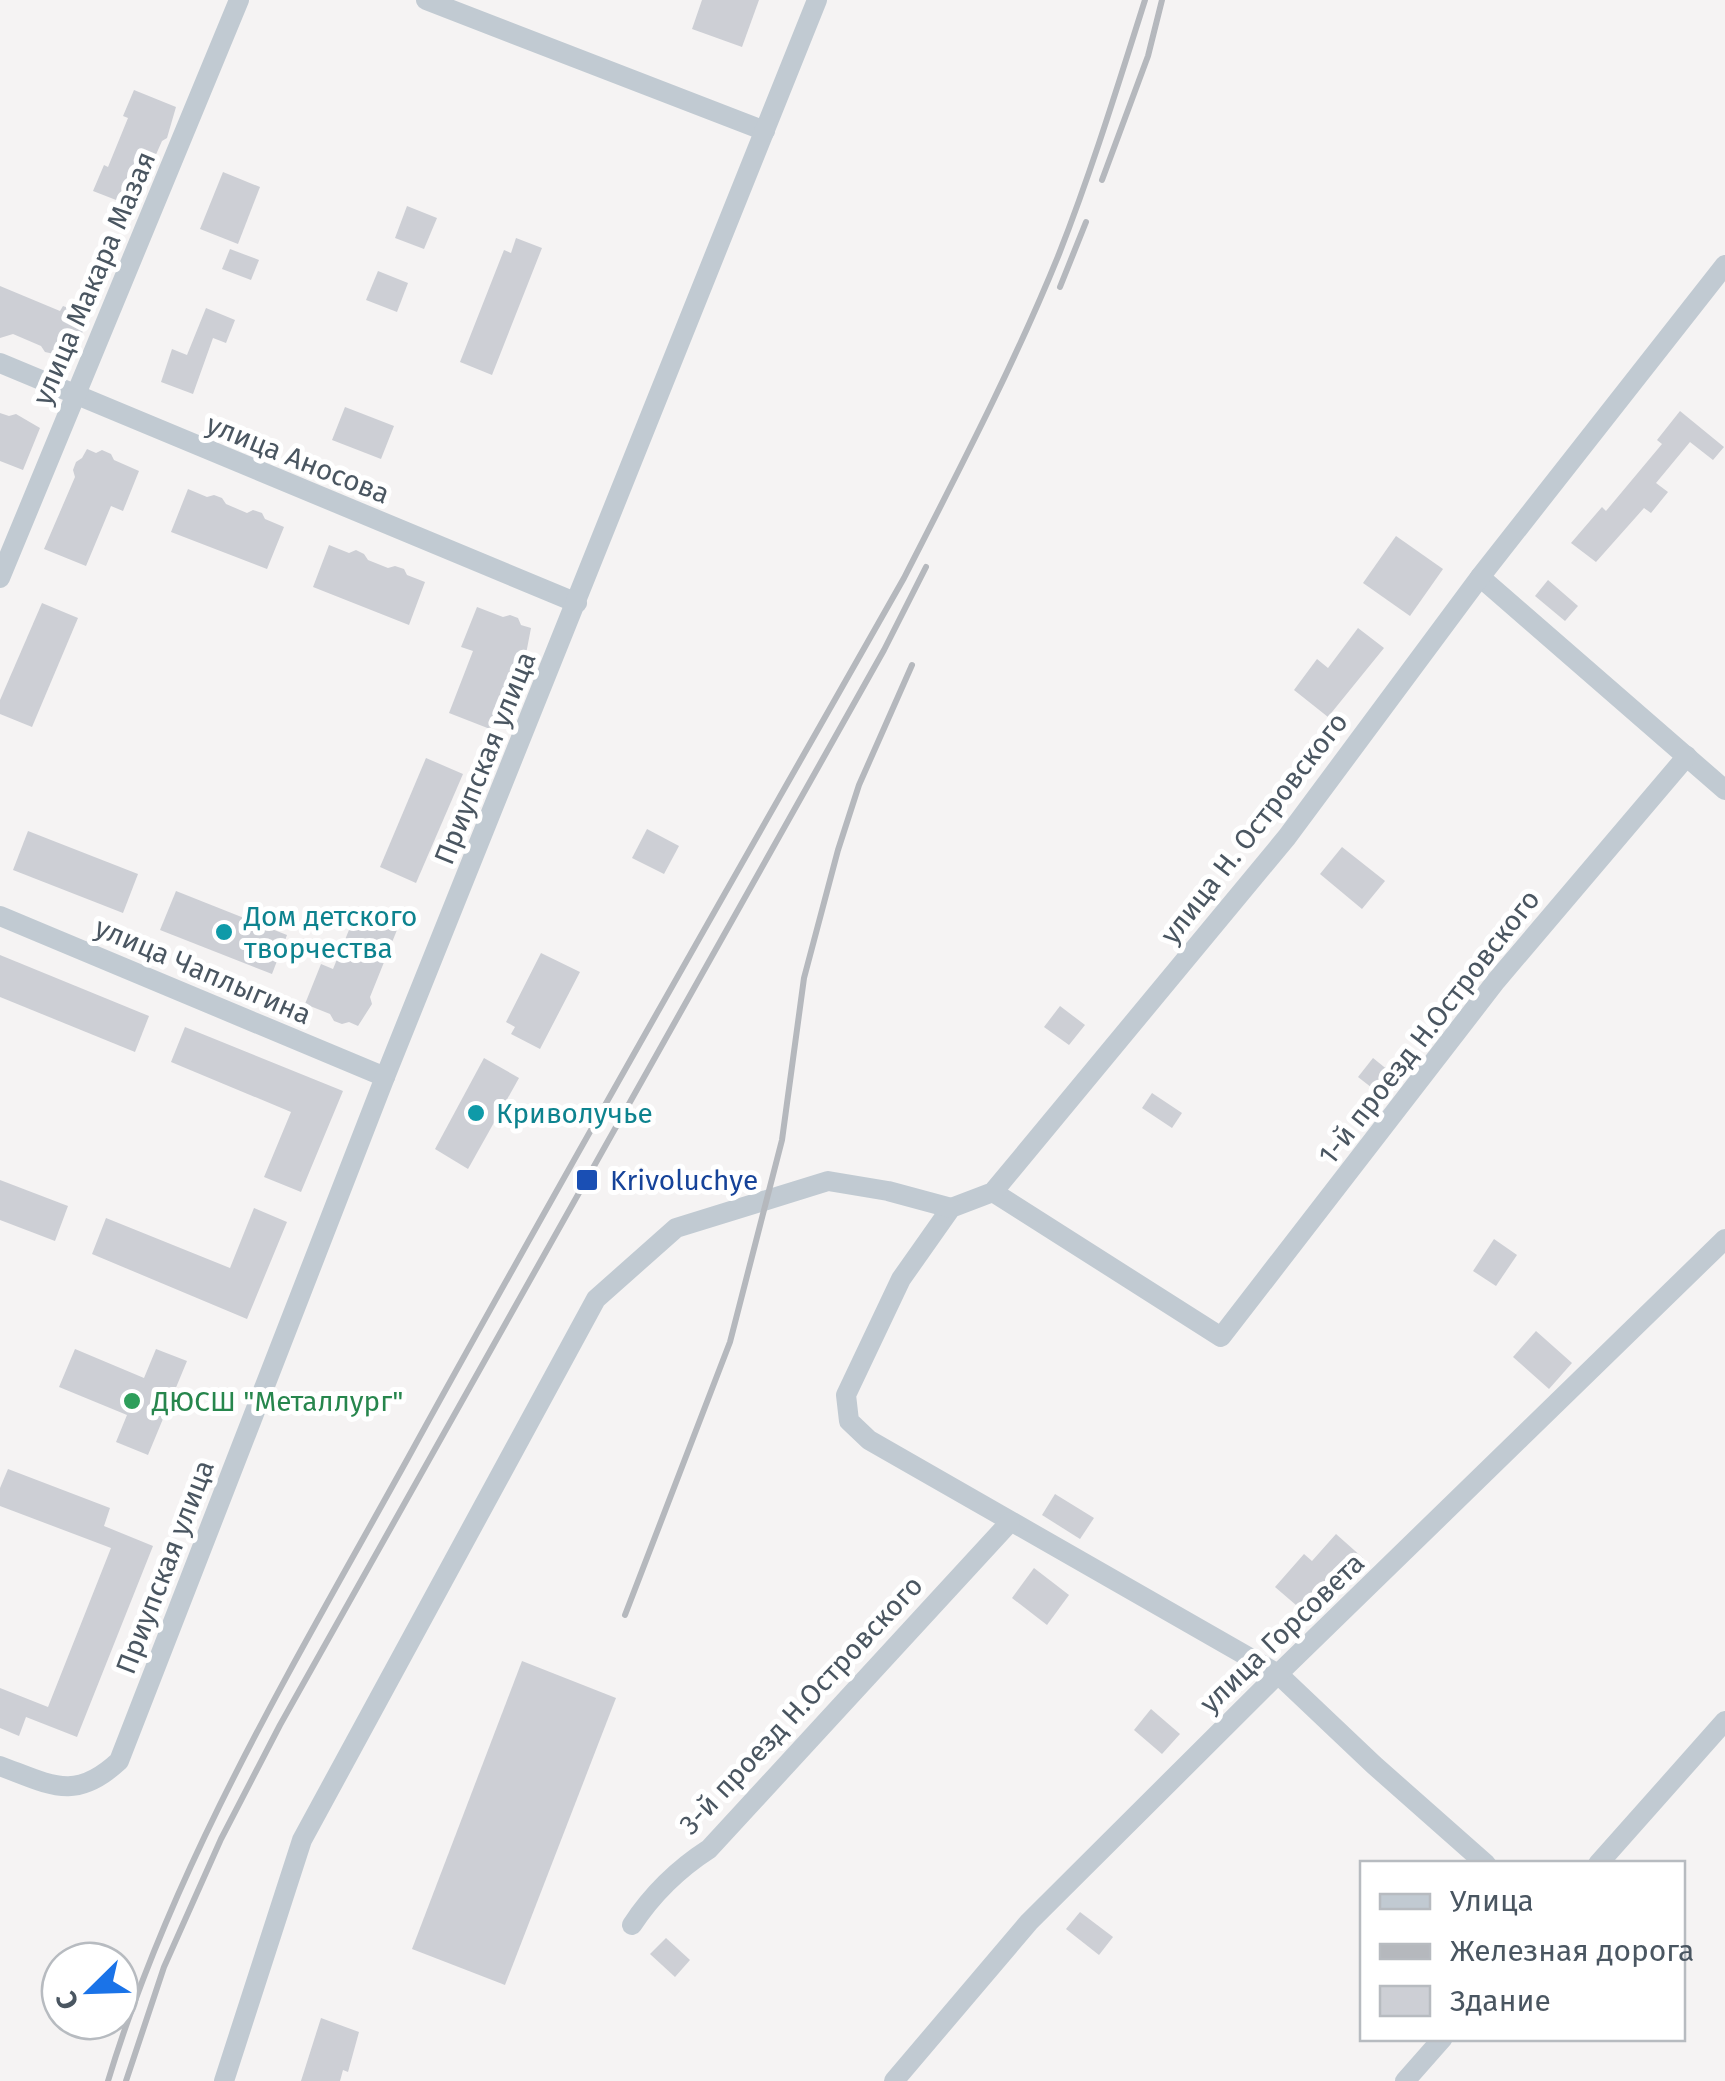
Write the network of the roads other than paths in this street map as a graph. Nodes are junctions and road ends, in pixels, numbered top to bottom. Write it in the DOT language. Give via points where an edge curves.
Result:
graph roads {
  1 [pos="238,0"];
  2 [pos="426,0"];
  3 [pos="817,0"];
  4 [pos="765,131"];
  5 [pos="1725,265"];
  6 [pos="0,363"];
  7 [pos="74,397"];
  8 [pos="1480,577"];
  9 [pos="0,578"];
  10 [pos="577,603"];
  11 [pos="1687,756"];
  12 [pos="1725,790"];
  13 [pos="0,916"];
  14 [pos="385,1078"];
  15 [pos="994,1192"];
  16 [pos="951,1208"];
  17 [pos="1725,1239"];
  18 [pos="1010,1522"];
  19 [pos="1278,1674"];
  20 [pos="1725,1721"];
  21 [pos="0,1766"];
  22 [pos="1483,1861"];
  23 [pos="1601,1861"];
  24 [pos="632,1925"];
  25 [pos="1440,2041"];
  26 [pos="224,2081"];
  27 [pos="894,2081"];
  28 [pos="1405,2081"];
  1 -- 7 [label="street, улица Макара Мазая"];
  2 -- 4 [label="street"];
  3 -- 4 [label="street, Приупская улица"];
  4 -- 10 [label="street, Приупская улица"];
  5 -- 8 [label="street, улица Н. Островского"];
  6 -- 7 [label="street, улица Аносова"];
  7 -- 9 [label="street, улица Макара Мазая"];
  7 -- 10 [label="street, улица Аносова"];
  8 -- 11 [label="street"];
  8 -- 15 [label="street, улица Н. Островского" via="1287,837"];
  10 -- 14 [label="street, Приупская улица"];
  11 -- 12 [label="street"];
  11 -- 15 [label="street, 1-й проезд Н.Островского" via="1496,981 1222,1337"];
  13 -- 14 [label="street, улица Чаплыгина"];
  14 -- 21 [label="street, Приупская улица" via="119,1761 99,1780 78,1787"];
  15 -- 16 [label="street"];
  16 -- 18 [label="street" via="901,1279 846,1395 849,1421 869,1440"];
  16 -- 26 [label="street" via="828,1181 676,1228 596,1299 302,1840"];
  17 -- 19 [label="street, улица Горсовета"];
  18 -- 19 [label="street"];
  18 -- 24 [label="street, 3-й проезд Н.Островского"];
  19 -- 22 [label="street"];
  19 -- 27 [label="street, улица Горсовета" via="1029,1922"];
  20 -- 23 [label="street"];
  25 -- 28 [label="street"];
}
